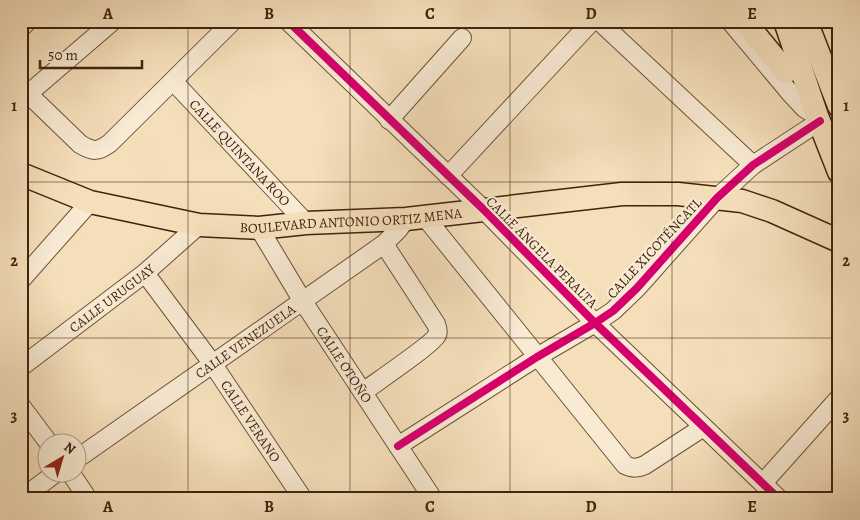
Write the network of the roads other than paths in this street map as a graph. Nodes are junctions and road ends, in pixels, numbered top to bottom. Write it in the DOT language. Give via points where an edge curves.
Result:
graph roads {
  1 [pos="28,21"];
  2 [pos="113,21"];
  3 [pos="233,21"];
  4 [pos="288,21"];
  5 [pos="592,21"];
  6 [pos="599,21"];
  7 [pos="730,21"];
  8 [pos="744,21"];
  9 [pos="785,21"];
  10 [pos="806,21"];
  11 [pos="21,28"];
  12 [pos="462,38"];
  13 [pos="786,72"];
  14 [pos="173,81"];
  15 [pos="24,94"];
  16 [pos="838,100"];
  17 [pos="819,119"];
  18 [pos="389,120"];
  19 [pos="753,165"];
  20 [pos="839,172"];
  21 [pos="21,174"];
  22 [pos="448,176"];
  23 [pos="717,198"];
  24 [pos="90,202"];
  25 [pos="483,209"];
  26 [pos="415,218"];
  27 [pos="306,223"];
  28 [pos="199,225"];
  29 [pos="258,228"];
  30 [pos="839,241"];
  31 [pos="384,244"];
  32 [pos="839,256"];
  33 [pos="145,273"];
  34 [pos="21,280"];
  35 [pos="302,300"];
  36 [pos="595,323"];
  37 [pos="537,357"];
  38 [pos="212,363"];
  39 [pos="21,366"];
  40 [pos="362,392"];
  41 [pos="839,398"];
  42 [pos="21,406"];
  43 [pos="702,428"];
  44 [pos="40,432"];
  45 [pos="398,446"];
  46 [pos="88,451"];
  47 [pos="43,482"];
  48 [pos="77,482"];
  49 [pos="763,484"];
  50 [pos="21,498"];
  51 [pos="88,499"];
  52 [pos="303,499"];
  53 [pos="433,499"];
  54 [pos="779,499"];
  1 -- 11 [label="street"];
  2 -- 15 [label="street"];
  3 -- 14 [label="street"];
  4 -- 18 [label="street, CALLE ÁNGELA PERALTA"];
  5 -- 22 [label="street"];
  6 -- 19 [label="street"];
  7 -- 17 [label="street" via="791,94"];
  8 -- 13 [label="main road"];
  9 -- 17 [label="main road"];
  10 -- 16 [label="main road"];
  12 -- 18 [label="street"];
  14 -- 15 [label="street" via="105,147 98,150 90,150 80,144"];
  14 -- 27 [label="street, CALLE QUINTANA ROO"];
  17 -- 19 [label="street, CALLE XICOTÉNCATL"];
  17 -- 20 [label="main road"];
  18 -- 22 [label="street, CALLE ÁNGELA PERALTA"];
  19 -- 23 [label="street, CALLE XICOTÉNCATL"];
  21 -- 24 [label="main road, BOULEVARD ANTONIO ORTIZ MENA"];
  22 -- 25 [label="street, CALLE ÁNGELA PERALTA"];
  23 -- 25 [label="main road, BOULEVARD ANTONIO ORTIZ MENA" via="622,194"];
  23 -- 30 [label="main road, BOULEVARD ANTONIO ORTIZ MENA" via="742,200"];
  23 -- 32 [label="main road, BOULEVARD ANTONIO ORTIZ MENA"];
  23 -- 36 [label="street, CALLE XICOTÉNCATL" via="637,288"];
  24 -- 28 [label="main road, BOULEVARD ANTONIO ORTIZ MENA"];
  24 -- 34 [label="street"];
  25 -- 26 [label="main road, BOULEVARD ANTONIO ORTIZ MENA"];
  25 -- 36 [label="street, CALLE ÁNGELA PERALTA"];
  26 -- 27 [label="main road, BOULEVARD ANTONIO ORTIZ MENA"];
  26 -- 31 [label="street, CALLE VENEZUELA"];
  26 -- 37 [label="street"];
  27 -- 29 [label="main road, BOULEVARD ANTONIO ORTIZ MENA"];
  28 -- 29 [label="main road, BOULEVARD ANTONIO ORTIZ MENA"];
  28 -- 33 [label="street, CALLE URUGUAY"];
  29 -- 35 [label="street, CALLE OTOÑO"];
  31 -- 35 [label="street, CALLE VENEZUELA"];
  31 -- 40 [label="street" via="438,332 427,345"];
  33 -- 38 [label="street, CALLE VERANO"];
  33 -- 39 [label="street, CALLE URUGUAY"];
  35 -- 38 [label="street, CALLE VENEZUELA"];
  35 -- 40 [label="street, CALLE OTOÑO"];
  36 -- 37 [label="street, CALLE XICOTÉNCATL"];
  36 -- 43 [label="street, CALLE ÁNGELA PERALTA"];
  37 -- 43 [label="street" via="630,468 645,464"];
  37 -- 45 [label="street, CALLE XICOTÉNCATL"];
  38 -- 46 [label="street, CALLE VENEZUELA"];
  38 -- 52 [label="street, CALLE VERANO"];
  40 -- 45 [label="street, CALLE OTOÑO"];
  41 -- 49 [label="street"];
  42 -- 44 [label="street"];
  43 -- 49 [label="street, CALLE ÁNGELA PERALTA"];
  45 -- 53 [label="street, CALLE OTOÑO"];
  47 -- 50 [label="street"];
  48 -- 51 [label="street"];
  49 -- 54 [label="street, CALLE ÁNGELA PERALTA"];
}
